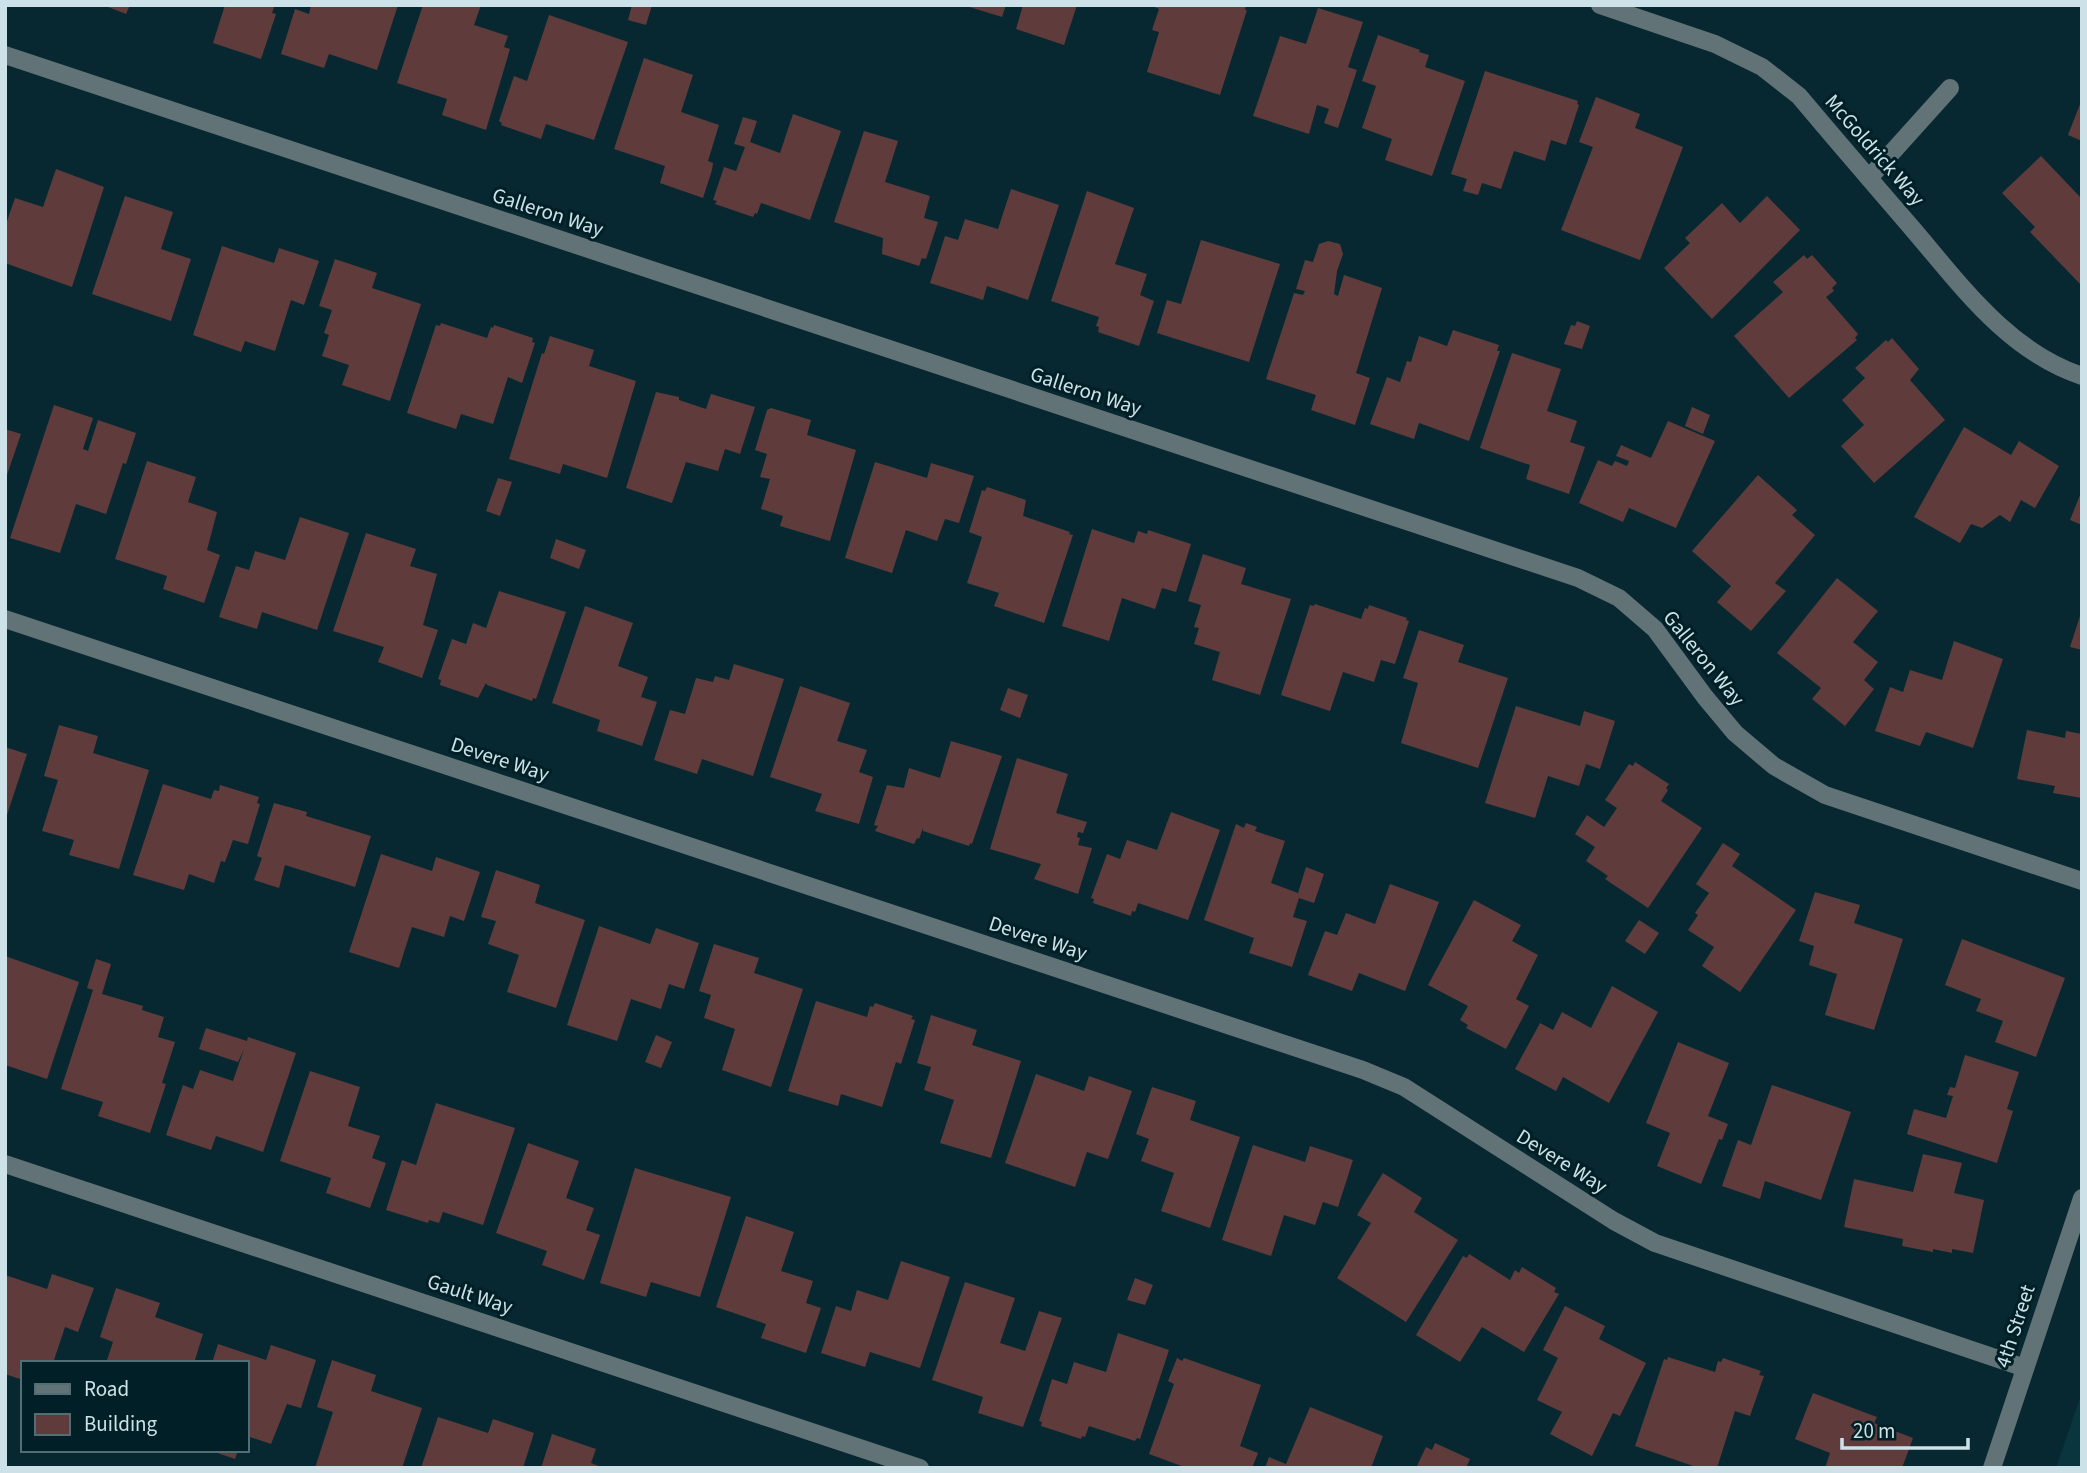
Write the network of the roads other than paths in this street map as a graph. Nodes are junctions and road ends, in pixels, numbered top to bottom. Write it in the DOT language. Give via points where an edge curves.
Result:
graph roads {
  1 [pos="1600,5"];
  2 [pos="5,55"];
  3 [pos="1950,88"];
  4 [pos="1869,178"];
  5 [pos="2082,376"];
  6 [pos="5,619"];
  7 [pos="2082,881"];
  8 [pos="5,1164"];
  9 [pos="2082,1198"];
  10 [pos="2025,1368"];
  11 [pos="920,1468"];
  12 [pos="1992,1468"];
  1 -- 4 [label="street, McGoldrick Way" via="1715,44 1762,67 1799,96"];
  2 -- 7 [label="street, Galleron Way" via="1578,579 1619,598 1656,629 1735,733 1774,766 1825,795"];
  3 -- 4 [label="street"];
  4 -- 5 [label="street, McGoldrick Way" via="1987,315 2026,348"];
  6 -- 10 [label="street, Devere Way" via="1363,1070 1404,1087 1655,1243"];
  8 -- 11 [label="street, Gault Way"];
  9 -- 10 [label="street, 4th Street"];
  10 -- 12 [label="street, 4th Street"];
}
